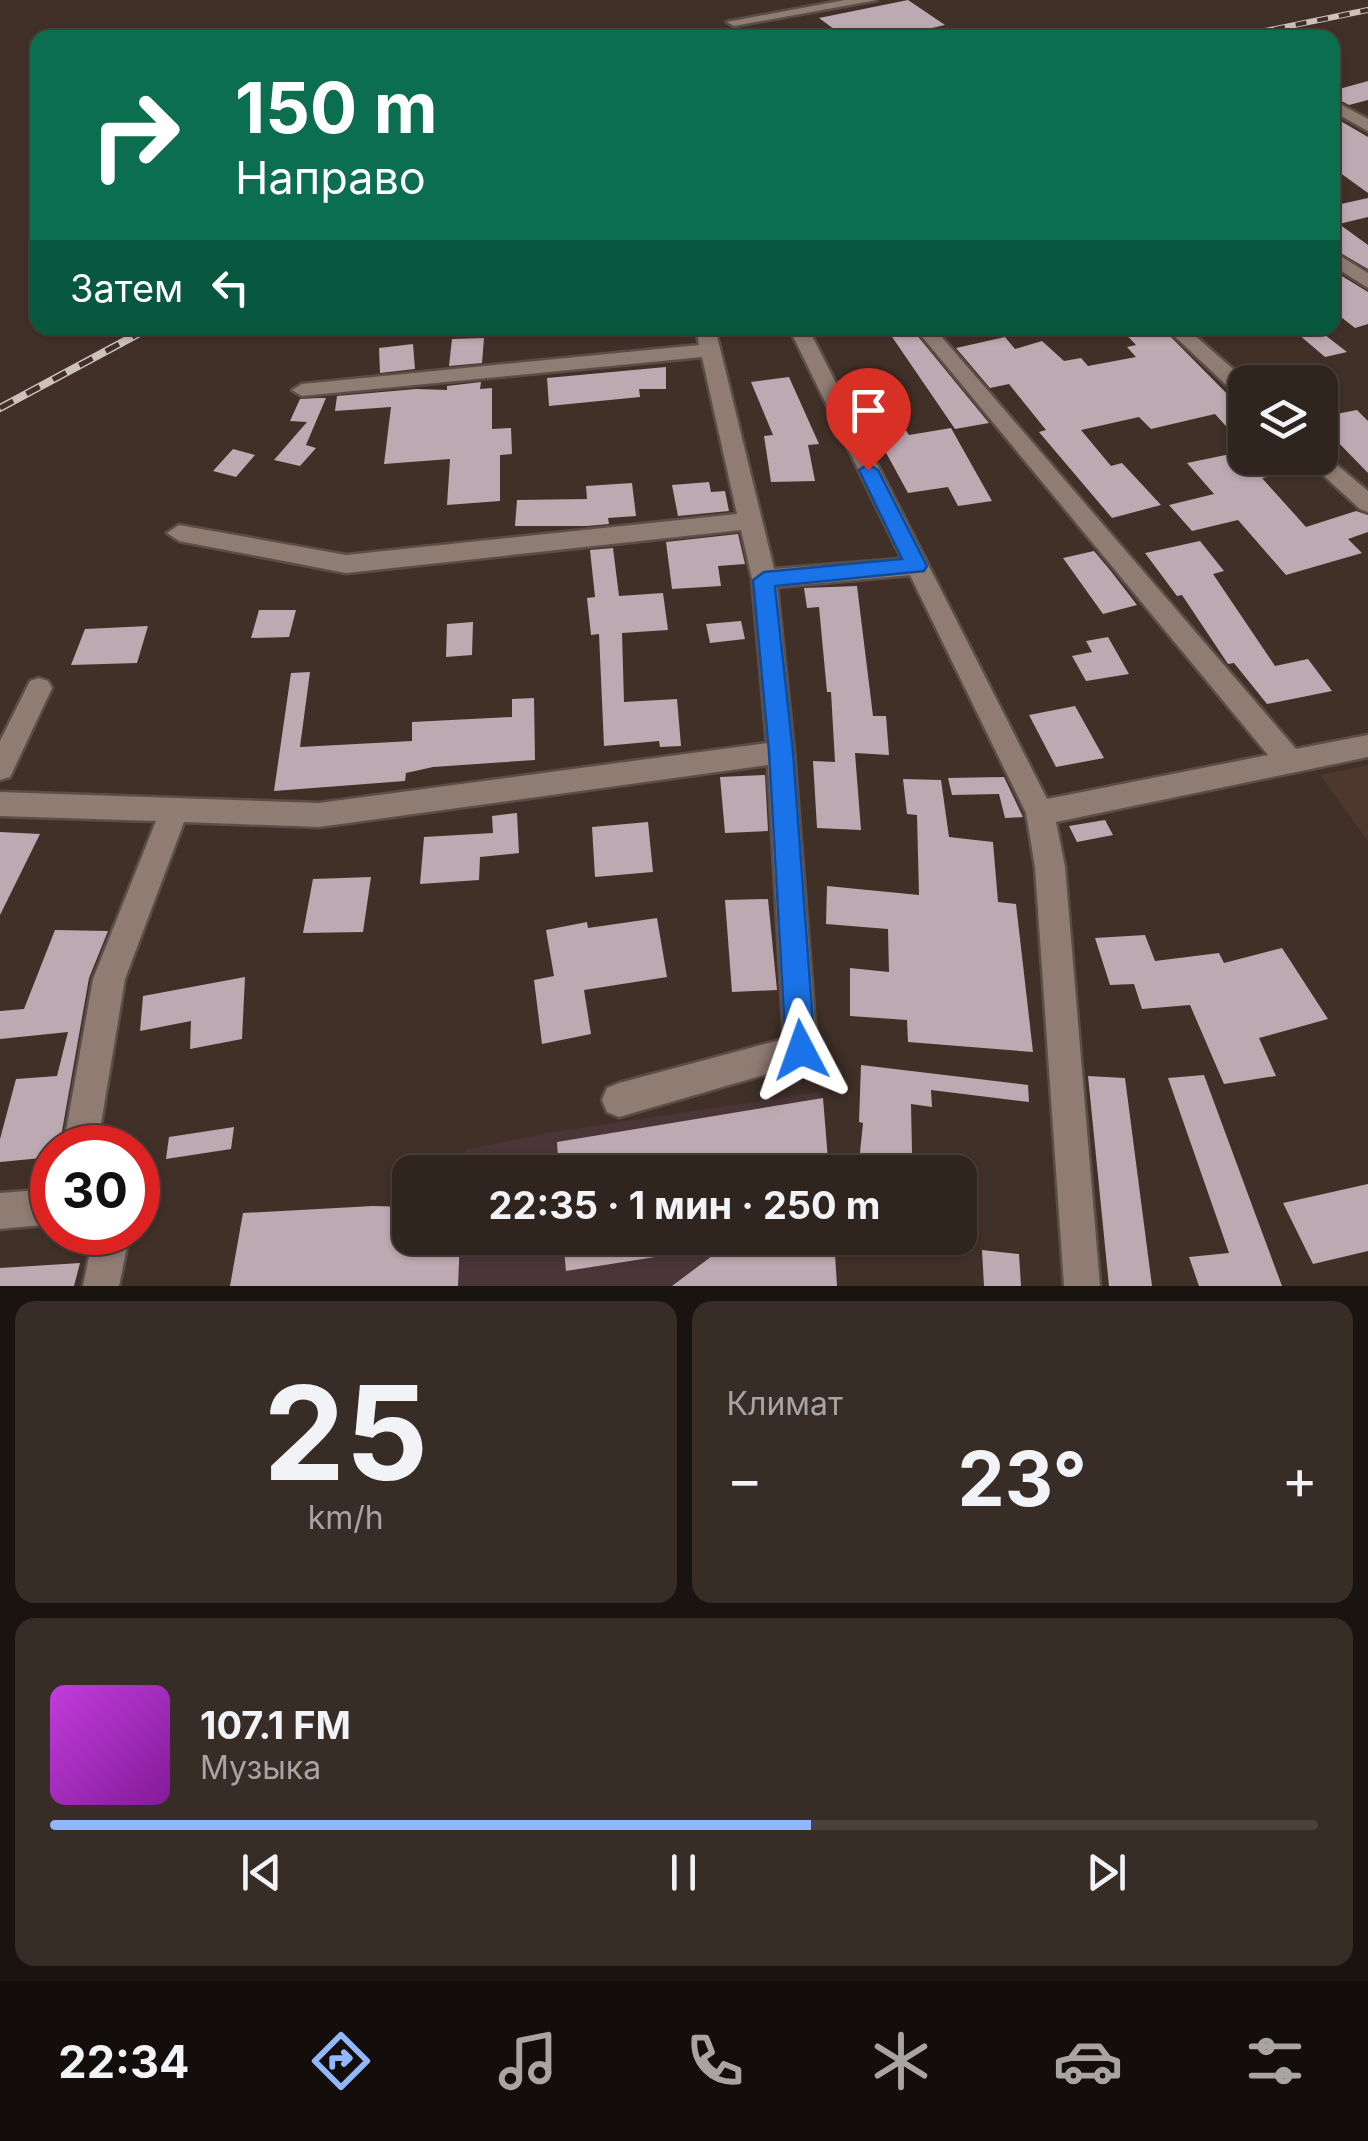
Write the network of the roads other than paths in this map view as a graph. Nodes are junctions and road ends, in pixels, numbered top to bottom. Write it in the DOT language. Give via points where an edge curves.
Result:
graph roads {
  1 [pos="870,0"];
  2 [pos="734,22"];
  3 [pos="1340,109"];
  4 [pos="1368,126"];
  5 [pos="1340,262"];
  6 [pos="1368,282"];
  7 [pos="802,335"];
  8 [pos="930,335"];
  9 [pos="1183,335"];
  10 [pos="708,339"];
  11 [pos="1228,376"];
  12 [pos="302,390"];
  13 [pos="1336,475"];
  14 [pos="1368,504"];
  15 [pos="750,521"];
  16 [pos="179,533"];
  17 [pos="916,566"];
  18 [pos="764,580"];
  19 [pos="39,688"];
  20 [pos="1368,746"];
  21 [pos="781,752"];
  22 [pos="1291,762"];
  23 [pos="0,769"];
  24 [pos="0,804"];
  25 [pos="174,810"];
  26 [pos="1040,813"];
  27 [pos="619,1100"];
  28 [pos="84,1125"];
  29 [pos="30,1209"];
  30 [pos="0,1211"];
  31 [pos="107,1255"];
  32 [pos="101,1286"];
  33 [pos="1082,1286"];
  1 -- 2 [label="street"];
  3 -- 4 [label="street"];
  5 -- 6 [label="street"];
  7 -- 17 [label="street"];
  8 -- 22 [label="street"];
  9 -- 11 [label="street"];
  10 -- 12 [label="street"];
  10 -- 15 [label="street"];
  13 -- 14 [label="street"];
  15 -- 16 [label="street" via="346,564"];
  15 -- 18 [label="street"];
  17 -- 18 [label="street"];
  17 -- 26 [label="street"];
  18 -- 21 [label="street"];
  19 -- 23 [label="street"];
  20 -- 22 [label="street"];
  21 -- 25 [label="street" via="318,814"];
  21 -- 27 [label="street" via="801,1050"];
  22 -- 26 [label="street"];
  24 -- 25 [label="street"];
  25 -- 28 [label="street" via="108,979"];
  26 -- 33 [label="street" via="1050,867"];
  29 -- 30 [label="street"];
  31 -- 32 [label="street"];
}
